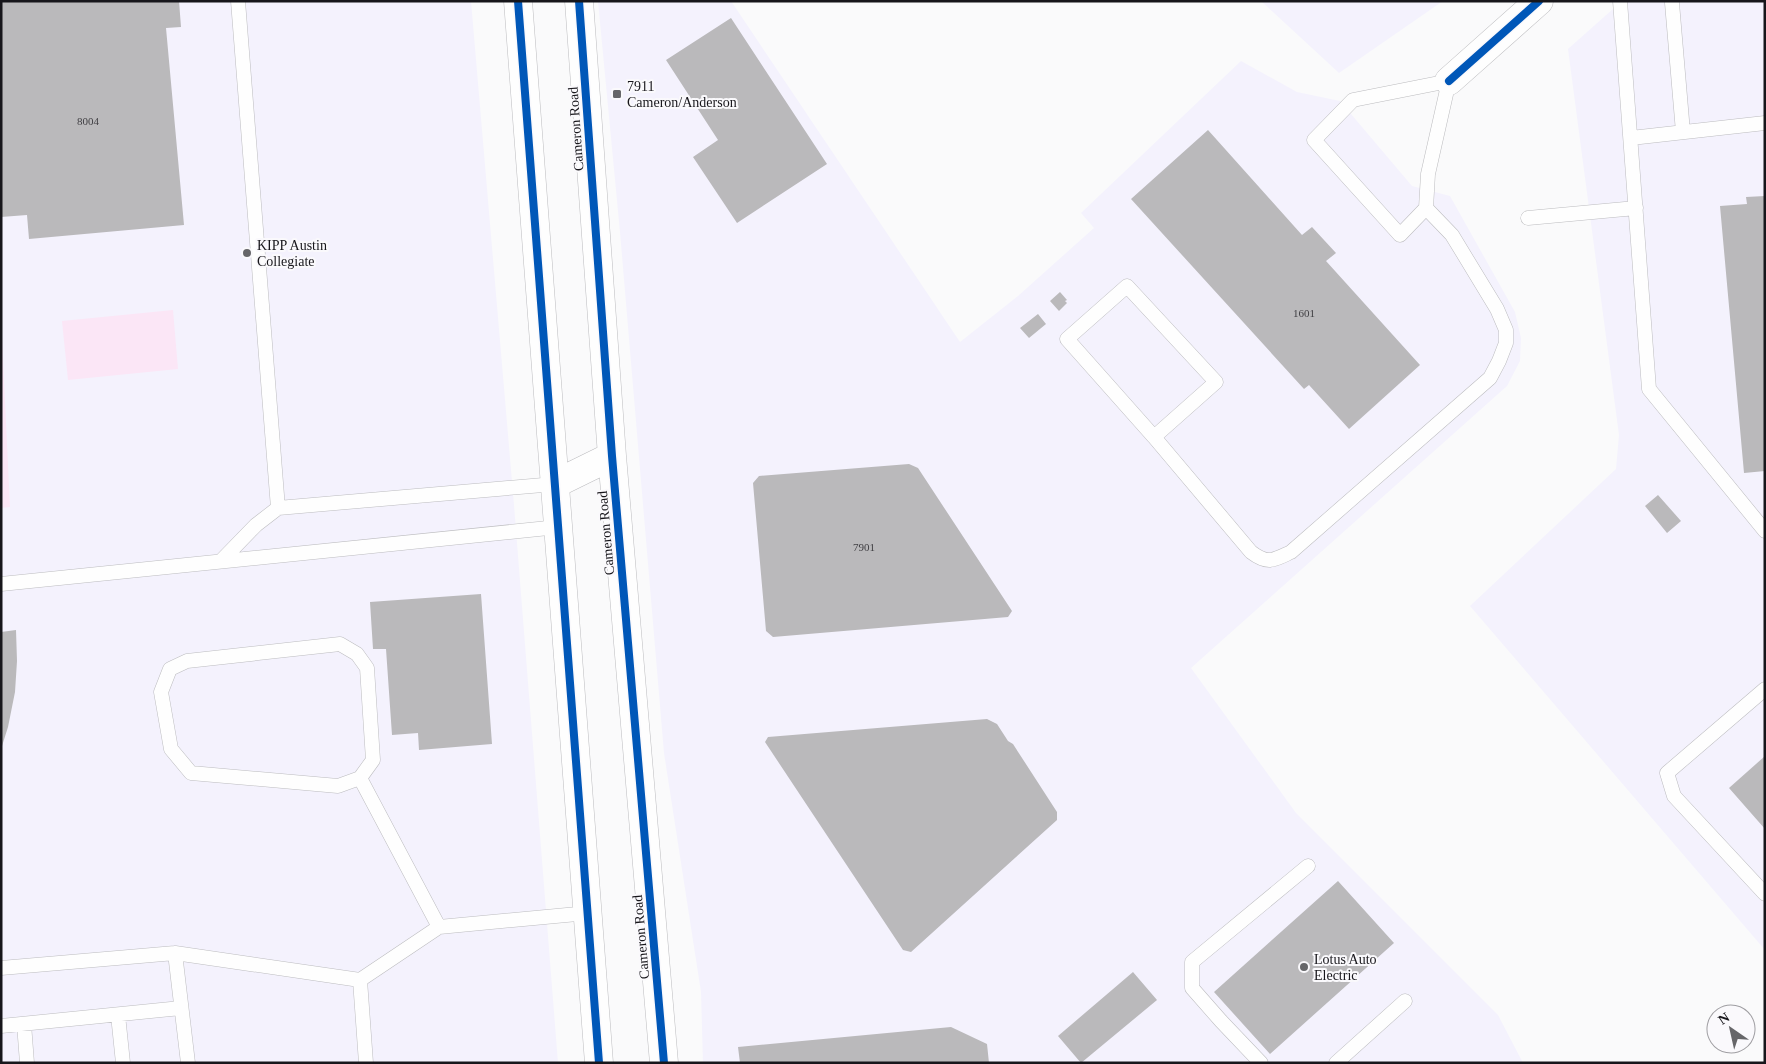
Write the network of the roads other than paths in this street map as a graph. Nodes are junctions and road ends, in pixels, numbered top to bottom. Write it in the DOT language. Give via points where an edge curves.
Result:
graph roads {
  1 [pos="238,1"];
  2 [pos="518,1"];
  3 [pos="579,1"];
  4 [pos="1539,1"];
  5 [pos="1620,1"];
  6 [pos="1672,4"];
  7 [pos="1449,81"];
  8 [pos="1765,123"];
  9 [pos="1683,132"];
  10 [pos="1631,138"];
  11 [pos="1426,208"];
  12 [pos="1636,208"];
  13 [pos="1528,218"];
  14 [pos="1154,437"];
  15 [pos="612,456"];
  16 [pos="555,484"];
  17 [pos="278,508"];
  18 [pos="558,527"];
  19 [pos="1765,531"];
  20 [pos="222,560"];
  21 [pos="1,584"];
  22 [pos="1765,689"];
  23 [pos="360,778"];
  24 [pos="1308,866"];
  25 [pos="1765,894"];
  26 [pos="588,913"];
  27 [pos="439,927"];
  28 [pos="175,953"];
  29 [pos="1,968"];
  30 [pos="360,980"];
  31 [pos="1405,1001"];
  32 [pos="181,1008"];
  33 [pos="118,1015"];
  34 [pos="24,1024"];
  35 [pos="1,1026"];
  36 [pos="27,1063"];
  37 [pos="122,1063"];
  38 [pos="188,1063"];
  39 [pos="366,1063"];
  40 [pos="599,1063"];
  41 [pos="664,1063"];
  42 [pos="1261,1063"];
  43 [pos="1336,1063"];
  1 -- 17 [label="lane"];
  2 -- 16 [label="main road"];
  3 -- 15 [label="main road, Cameron Road"];
  4 -- 7 [label="main road"];
  5 -- 10 [label="lane"];
  6 -- 9 [label="lane"];
  7 -- 11 [label="lane" via="1428,174"];
  7 -- 11 [label="lane" via="1353,100 1314,140 1400,235"];
  8 -- 9 [label="lane"];
  9 -- 10 [label="lane"];
  10 -- 12 [label="lane"];
  11 -- 14 [label="lane" via="1452,235 1497,309 1506,330 1506,343 1500,360 1490,378 1291,552 1273,561 1260,559 1251,552"];
  12 -- 13 [label="lane"];
  12 -- 19 [label="lane" via="1649,389"];
  14 -- 14 [label="lane" via="1067,339 1127,286 1216,382"];
  15 -- 16 [label="main road"];
  15 -- 41 [label="main road, Cameron Road"];
  16 -- 17 [label="lane"];
  16 -- 18 [label="main road"];
  17 -- 20 [label="lane" via="256,525"];
  18 -- 20 [label="lane"];
  18 -- 26 [label="main road"];
  20 -- 21 [label="lane"];
  22 -- 25 [label="lane" via="1667,772 1674,796"];
  23 -- 23 [label="lane" via="373,760 367,668 357,654 340,644 187,661 170,670 161,692 171,749 191,773 338,786"];
  23 -- 27 [label="lane"];
  24 -- 42 [label="lane" via="1192,962 1192,988"];
  26 -- 27 [label="lane"];
  26 -- 40 [label="main road"];
  27 -- 30 [label="lane"];
  28 -- 29 [label="lane"];
  28 -- 30 [label="lane"];
  28 -- 32 [label="lane"];
  30 -- 39 [label="lane"];
  31 -- 43 [label="lane"];
  32 -- 33 [label="lane"];
  32 -- 38 [label="lane"];
  33 -- 34 [label="lane"];
  33 -- 37 [label="lane"];
  34 -- 35 [label="lane"];
  34 -- 36 [label="lane"];
}
